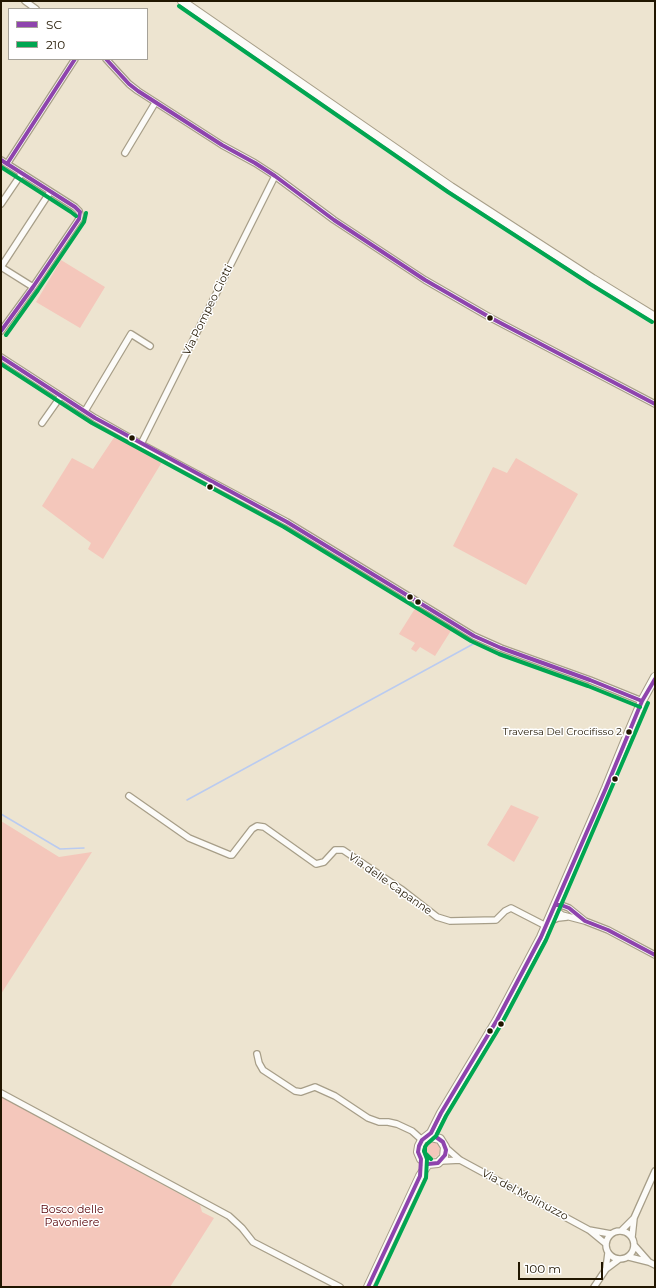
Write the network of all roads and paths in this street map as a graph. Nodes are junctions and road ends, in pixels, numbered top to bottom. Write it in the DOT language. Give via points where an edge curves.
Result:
graph roads {
  1 [pos="24,1"];
  2 [pos="182,1"];
  3 [pos="34,8"];
  4 [pos="73,60"];
  5 [pos="107,60"];
  6 [pos="155,103"];
  7 [pos="125,153"];
  8 [pos="1,160"];
  9 [pos="6,164"];
  10 [pos="22,173"];
  11 [pos="275,176"];
  12 [pos="50,192"];
  13 [pos="1,204"];
  14 [pos="1,267"];
  15 [pos="33,287"];
  16 [pos="655,317"];
  17 [pos="1,331"];
  18 [pos="150,346"];
  19 [pos="1,357"];
  20 [pos="61,396"];
  21 [pos="655,404"];
  22 [pos="85,411"];
  23 [pos="42,423"];
  24 [pos="141,444"];
  25 [pos="655,679"];
  26 [pos="642,701"];
  27 [pos="129,796"];
  28 [pos="560,895"];
  29 [pos="555,905"];
  30 [pos="569,908"];
  31 [pos="567,917"];
  32 [pos="585,921"];
  33 [pos="547,924"];
  34 [pos="655,955"];
  35 [pos="257,1054"];
  36 [pos="1,1093"];
  37 [pos="440,1114"];
  38 [pos="436,1137"];
  39 [pos="425,1139"];
  40 [pos="445,1147"];
  41 [pos="460,1160"];
  42 [pos="425,1161"];
  43 [pos="441,1161"];
  44 [pos="655,1171"];
  45 [pos="634,1218"];
  46 [pos="589,1230"];
  47 [pos="621,1231"];
  48 [pos="611,1234"];
  49 [pos="632,1237"];
  50 [pos="606,1244"];
  51 [pos="634,1245"];
  52 [pos="608,1253"];
  53 [pos="629,1256"];
  54 [pos="618,1260"];
  55 [pos="649,1262"];
  56 [pos="655,1265"];
  57 [pos="606,1269"];
  58 [pos="340,1287"];
  59 [pos="368,1287"];
  60 [pos="594,1287"];
  1 -- 3 [label="street"];
  2 -- 16 [label="street" via="451,187"];
  4 -- 9 [label="street"];
  5 -- 6 [label="street" via="129,84"];
  6 -- 7 [label="street"];
  6 -- 11 [label="street"];
  8 -- 9 [label="street"];
  9 -- 10 [label="street"];
  10 -- 12 [label="street"];
  10 -- 13 [label="street"];
  11 -- 21 [label="street" via="334,220 444,292"];
  11 -- 24 [label="street, Via Pompeo Ciotti"];
  12 -- 14 [label="street"];
  12 -- 15 [label="street" via="75,207 80,212 79,219"];
  14 -- 15 [label="street"];
  15 -- 17 [label="street"];
  18 -- 22 [label="street" via="131,334"];
  19 -- 20 [label="street"];
  20 -- 22 [label="street"];
  20 -- 23 [label="street"];
  22 -- 24 [label="street"];
  24 -- 26 [label="street" via="287,522 474,636"];
  25 -- 26 [label="street"];
  26 -- 28 [label="street"];
  27 -- 33 [label="street, Via delle Capanne" via="189,838 230,855 252,829 257,826 264,827 316,864 324,862 335,850 343,850 437,917 450,921 496,920 511,908"];
  28 -- 29 [label="street"];
  28 -- 30 [label="street"];
  29 -- 30 [label="street"];
  29 -- 31 [label="street" via="559,913"];
  29 -- 33 [label="street"];
  30 -- 32 [label="street"];
  31 -- 32 [label="street"];
  31 -- 33 [label="street" via="558,918"];
  32 -- 34 [label="street"];
  33 -- 37 [label="street" via="497,1020"];
  35 -- 39 [label="street" via="262,1070 295,1091 319,1088 368,1118 397,1124"];
  36 -- 58 [label="street" via="229,1216 253,1242"];
  37 -- 38 [label="street"];
  37 -- 39 [label="street" via="431,1133"];
  38 -- 39 [label="street"];
  38 -- 40 [label="street"];
  39 -- 42 [label="street" via="418,1149 419,1155"];
  40 -- 41 [label="street, Via del Molinuzzo"];
  40 -- 43 [label="street" via="445,1155"];
  41 -- 43 [label="street"];
  41 -- 46 [label="street, Via del Molinuzzo"];
  42 -- 43 [label="street" via="433,1164"];
  42 -- 59 [label="street"];
  44 -- 45 [label="street"];
  45 -- 47 [label="street"];
  45 -- 49 [label="street"];
  46 -- 48 [label="street, Via del Molinuzzo"];
  46 -- 50 [label="street, Via del Molinuzzo"];
  47 -- 48 [label="street"];
  47 -- 49 [label="street"];
  48 -- 50 [label="street"];
  49 -- 51 [label="street"];
  50 -- 52 [label="street"];
  51 -- 53 [label="street"];
  51 -- 55 [label="street"];
  52 -- 54 [label="street"];
  52 -- 57 [label="street"];
  53 -- 54 [label="street"];
  53 -- 55 [label="street"];
  54 -- 57 [label="street"];
  55 -- 56 [label="street"];
  57 -- 60 [label="street"];
}
